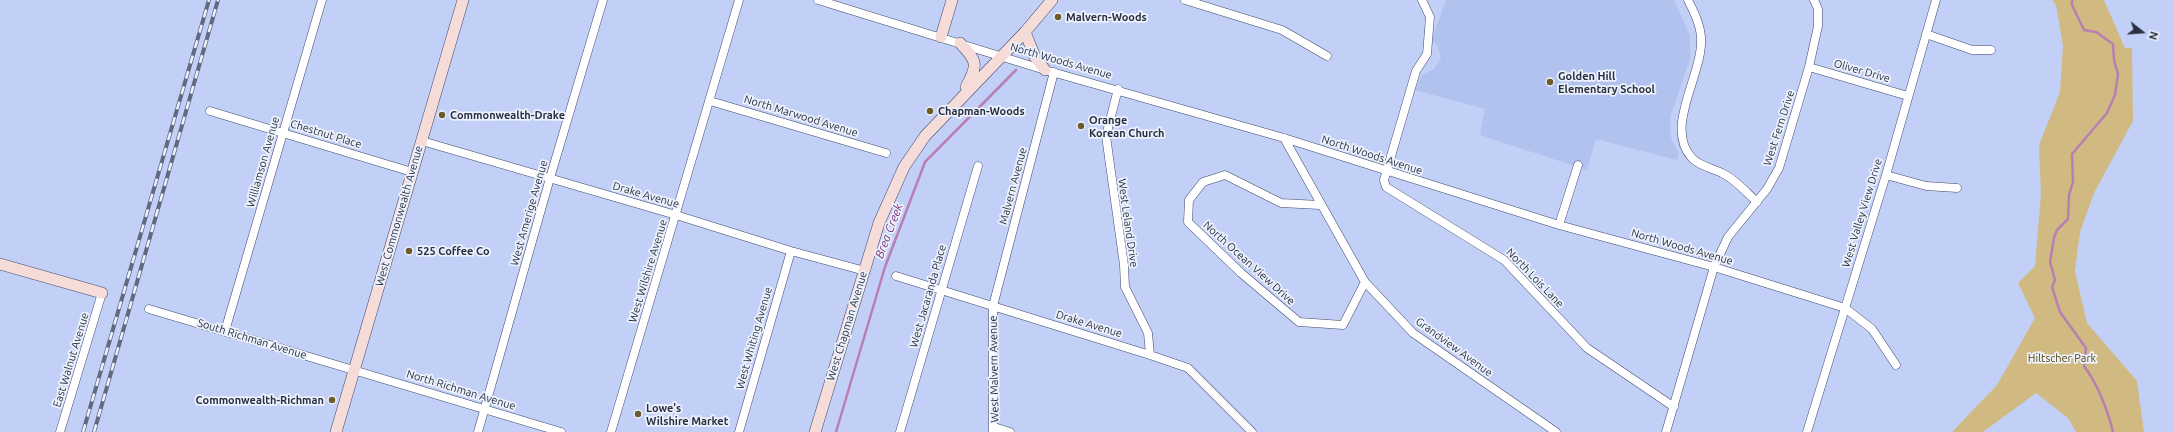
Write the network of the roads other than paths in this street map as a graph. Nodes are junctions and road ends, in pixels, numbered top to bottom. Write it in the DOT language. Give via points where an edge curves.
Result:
graph roads {
  1 [pos="322,0"];
  2 [pos="463,0"];
  3 [pos="603,0"];
  4 [pos="739,0"];
  5 [pos="818,0"];
  6 [pos="952,0"];
  7 [pos="1185,0"];
  8 [pos="1422,0"];
  9 [pos="1688,0"];
  10 [pos="1814,0"];
  11 [pos="1936,0"];
  12 [pos="1051,3"];
  13 [pos="1025,32"];
  14 [pos="1926,34"];
  15 [pos="941,37"];
  16 [pos="960,43"];
  17 [pos="1991,50"];
  18 [pos="1003,56"];
  19 [pos="1327,56"];
  20 [pos="1810,67"];
  21 [pos="1050,71"];
  22 [pos="1118,90"];
  23 [pos="1908,96"];
  24 [pos="710,100"];
  25 [pos="959,100"];
  26 [pos="210,111"];
  27 [pos="283,133"];
  28 [pos="1284,138"];
  29 [pos="422,141"];
  30 [pos="886,153"];
  31 [pos="1578,165"];
  32 [pos="978,166"];
  33 [pos="1386,171"];
  34 [pos="412,172"];
  35 [pos="1886,175"];
  36 [pos="550,178"];
  37 [pos="1957,188"];
  38 [pos="1757,202"];
  39 [pos="1320,205"];
  40 [pos="676,215"];
  41 [pos="1559,225"];
  42 [pos="790,251"];
  43 [pos="0,264"];
  44 [pos="1714,267"];
  45 [pos="864,271"];
  46 [pos="896,276"];
  47 [pos="1366,282"];
  48 [pos="941,290"];
  49 [pos="102,294"];
  50 [pos="993,306"];
  51 [pos="1845,308"];
  52 [pos="149,309"];
  53 [pos="225,331"];
  54 [pos="1150,355"];
  55 [pos="1896,365"];
  56 [pos="354,370"];
  57 [pos="1674,406"];
  58 [pos="485,408"];
  59 [pos="994,430"];
  60 [pos="60,432"];
  61 [pos="336,432"];
  62 [pos="478,432"];
  63 [pos="561,432"];
  64 [pos="611,432"];
  65 [pos="739,432"];
  66 [pos="815,432"];
  67 [pos="900,432"];
  68 [pos="1010,432"];
  69 [pos="1252,432"];
  70 [pos="1556,432"];
  71 [pos="1666,432"];
  72 [pos="1807,432"];
  1 -- 27 [label="street, Williamson Avenue"];
  2 -- 29 [label="main road, West Commonwealth Avenue"];
  3 -- 36 [label="street, West Amerige Avenue"];
  4 -- 24 [label="street, West Wilshire Avenue"];
  5 -- 15 [label="street, North Woods Avenue"];
  6 -- 15 [label="main road"];
  7 -- 19 [label="street" via="1282,30"];
  8 -- 33 [label="street" via="1430,17 1427,54 1416,71"];
  9 -- 38 [label="street" via="1698,22 1701,38 1698,63 1682,120 1682,142 1692,158 1722,173"];
  10 -- 20 [label="street, West Fern Drive" via="1818,9 1818,26"];
  11 -- 14 [label="street, West Valley View Drive"];
  12 -- 13 [label="main road"];
  13 -- 18 [label="main road, West Chapman Avenue"];
  13 -- 21 [label="main road" via="1035,57"];
  14 -- 17 [label="street" via="1972,50"];
  14 -- 23 [label="street, West Valley View Drive"];
  15 -- 16 [label="street, North Woods Avenue"];
  16 -- 18 [label="street, North Woods Avenue"];
  16 -- 25 [label="main road" via="975,63 973,75"];
  18 -- 21 [label="street, North Woods Avenue"];
  18 -- 25 [label="main road, West Chapman Avenue"];
  20 -- 23 [label="street, Oliver Drive"];
  20 -- 38 [label="street, West Fern Drive" via="1779,168 1768,189"];
  21 -- 22 [label="street, North Woods Avenue"];
  21 -- 50 [label="street, Malvern Avenue"];
  22 -- 28 [label="street, North Woods Avenue"];
  22 -- 54 [label="street, West Leland Drive" via="1106,136 1124,265 1124,287 1148,333"];
  23 -- 35 [label="street, West Valley View Drive"];
  24 -- 30 [label="street, North Marwood Avenue"];
  24 -- 40 [label="street, West Wilshire Avenue"];
  25 -- 45 [label="main road, West Chapman Avenue" via="925,136 904,167 879,223"];
  26 -- 27 [label="street, Chestnut Place"];
  27 -- 34 [label="street, Chestnut Place"];
  27 -- 53 [label="street, Williamson Avenue"];
  28 -- 33 [label="street, North Woods Avenue"];
  28 -- 39 [label="street, Grandview Avenue"];
  29 -- 34 [label="main road, West Commonwealth Avenue"];
  29 -- 36 [label="street, Drake Avenue"];
  31 -- 41 [label="street"];
  32 -- 48 [label="street, West Jacaranda Place"];
  33 -- 41 [label="street, North Woods Avenue"];
  33 -- 57 [label="street, North Lois Lane" via="1386,186 1504,260 1587,348"];
  34 -- 56 [label="main road, West Commonwealth Avenue"];
  35 -- 37 [label="street" via="1926,186"];
  35 -- 51 [label="street, West Valley View Drive"];
  36 -- 40 [label="street, Drake Avenue"];
  36 -- 58 [label="street, West Amerige Avenue"];
  38 -- 44 [label="street, West Fern Drive" via="1728,237"];
  39 -- 47 [label="street, Grandview Avenue"];
  39 -- 47 [label="street, North Ocean View Drive" via="1281,203 1225,175 1203,182 1189,200 1188,222 1241,273 1299,322 1343,325"];
  40 -- 42 [label="street, Drake Avenue"];
  40 -- 64 [label="street, West Wilshire Avenue"];
  41 -- 44 [label="street, North Woods Avenue"];
  42 -- 45 [label="street, Drake Avenue"];
  42 -- 65 [label="street, West Whiting Avenue"];
  43 -- 49 [label="main road"];
  44 -- 51 [label="street, North Woods Avenue"];
  44 -- 57 [label="street, West Fern Drive"];
  45 -- 66 [label="main road, West Chapman Avenue"];
  46 -- 48 [label="street, Drake Avenue"];
  47 -- 70 [label="street, Grandview Avenue" via="1414,334"];
  48 -- 50 [label="street, Drake Avenue"];
  48 -- 67 [label="street, West Jacaranda Place"];
  49 -- 60 [label="street, East Walnut Avenue"];
  50 -- 54 [label="street, Drake Avenue"];
  50 -- 59 [label="street, West Malvern Avenue"];
  51 -- 55 [label="street, North Woods Avenue" via="1872,329"];
  51 -- 72 [label="street, West Valley View Drive"];
  52 -- 53 [label="street, South Richman Avenue"];
  53 -- 56 [label="street, South Richman Avenue"];
  54 -- 69 [label="street, Drake Avenue" via="1188,368"];
  56 -- 58 [label="street, North Richman Avenue"];
  56 -- 61 [label="main road, West Commonwealth Avenue"];
  57 -- 71 [label="street, West Fern Drive"];
  58 -- 62 [label="street, West Amerige Avenue"];
  58 -- 63 [label="street, North Richman Avenue"];
  59 -- 68 [label="street"];
}
